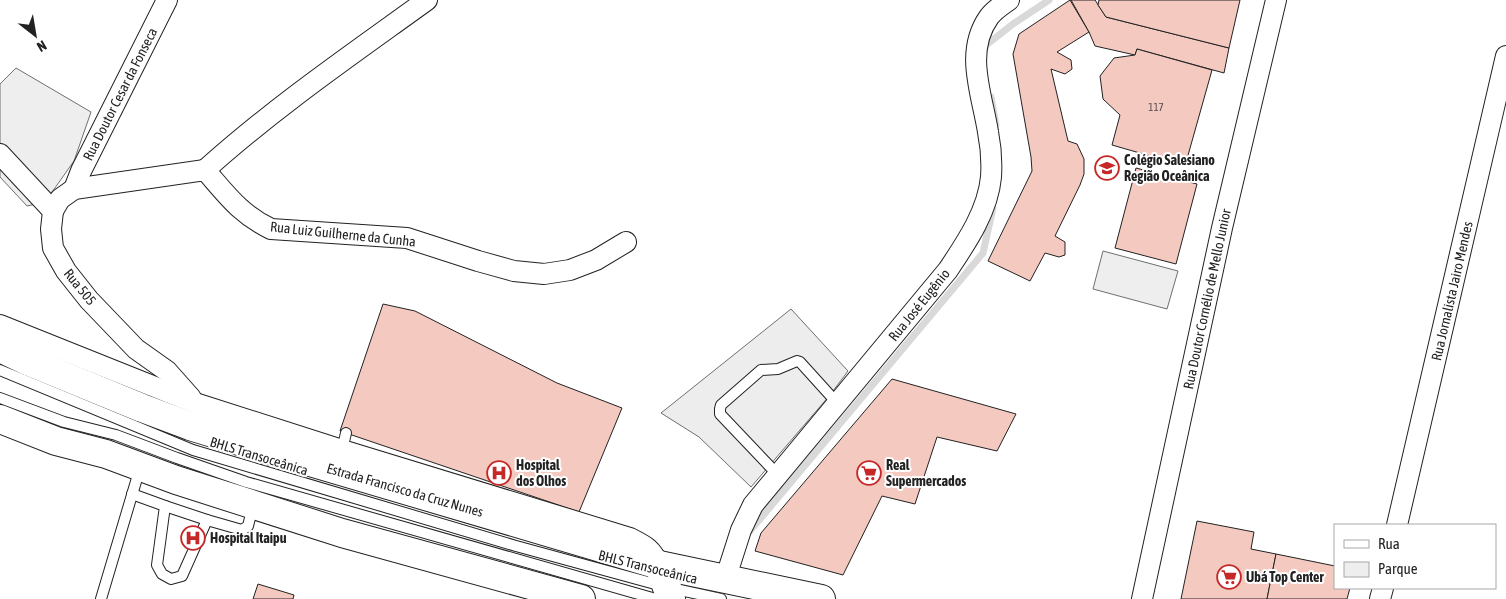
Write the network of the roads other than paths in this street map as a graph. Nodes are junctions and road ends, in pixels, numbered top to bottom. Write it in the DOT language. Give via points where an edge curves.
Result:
graph roads {
  1 [pos="167,0"];
  2 [pos="427,0"];
  3 [pos="1010,0"];
  4 [pos="1276,0"];
  5 [pos="1506,56"];
  6 [pos="0,154"];
  7 [pos="205,170"];
  8 [pos="74,189"];
  9 [pos="53,211"];
  10 [pos="626,242"];
  11 [pos="0,325"];
  12 [pos="0,348"];
  13 [pos="0,370"];
  14 [pos="0,398"];
  15 [pos="195,402"];
  16 [pos="838,404"];
  17 [pos="0,419"];
  18 [pos="140,467"];
  19 [pos="777,474"];
  20 [pos="132,494"];
  21 [pos="254,505"];
  22 [pos="165,506"];
  23 [pos="207,520"];
  24 [pos="1398,524"];
  25 [pos="663,588"];
  26 [pos="723,589"];
  27 [pos="101,599"];
  28 [pos="581,599"];
  29 [pos="821,599"];
  30 [pos="1142,599"];
  1 -- 8 [label="street, Rua Doutor Cesar da Fonseca"];
  2 -- 7 [label="street" via="288,100"];
  3 -- 16 [label="street, Rua José Eugênio" via="990,16 978,42 976,70 992,157 984,205 966,244 948,270"];
  4 -- 30 [label="street, Rua Doutor Cornélio de Mello Junior" via="1222,228"];
  5 -- 24 [label="street, Rua Jornalista Jairo Mendes"];
  6 -- 9 [label="street"];
  7 -- 8 [label="street"];
  7 -- 10 [label="street, Rua Luiz Guilherne da Cunha" via="236,206 254,221 271,229 407,238 514,271 544,274 570,270 596,260"];
  8 -- 9 [label="street" via="60,199"];
  9 -- 15 [label="street, Rua 505" via="53,248 66,271 136,349 167,371"];
  11 -- 15 [label="street"];
  12 -- 25 [label="main road, Estrada Francisco da Cruz Nunes" via="190,426"];
  13 -- 25 [label="lane, BHLS Transoceânica" via="193,450"];
  14 -- 25 [label="lane, BHLS Transoceânica" via="246,482"];
  15 -- 25 [label="street" via="344,442 630,538 653,552"];
  16 -- 19 [label="street, Rua José Eugênio"];
  16 -- 19 [label="lane" via="797,360 778,369 761,370 722,405 720,414"];
  17 -- 18 [label="main road" via="56,441"];
  18 -- 20 [label="lane"];
  18 -- 21 [label="main road"];
  19 -- 26 [label="street, Rua José Eugênio" via="753,504 741,530"];
  20 -- 22 [label="lane"];
  20 -- 27 [label="lane"];
  21 -- 23 [label="lane" via="248,526 242,530"];
  21 -- 28 [label="main road" via="342,533"];
  22 -- 23 [label="lane"];
  22 -- 23 [label="lane" via="157,565 162,574 171,579 182,576"];
  25 -- 26 [label="main road, Estrada Francisco da Cruz Nunes"];
  26 -- 29 [label="main road, Estrada Francisco da Cruz Nunes"];
}
